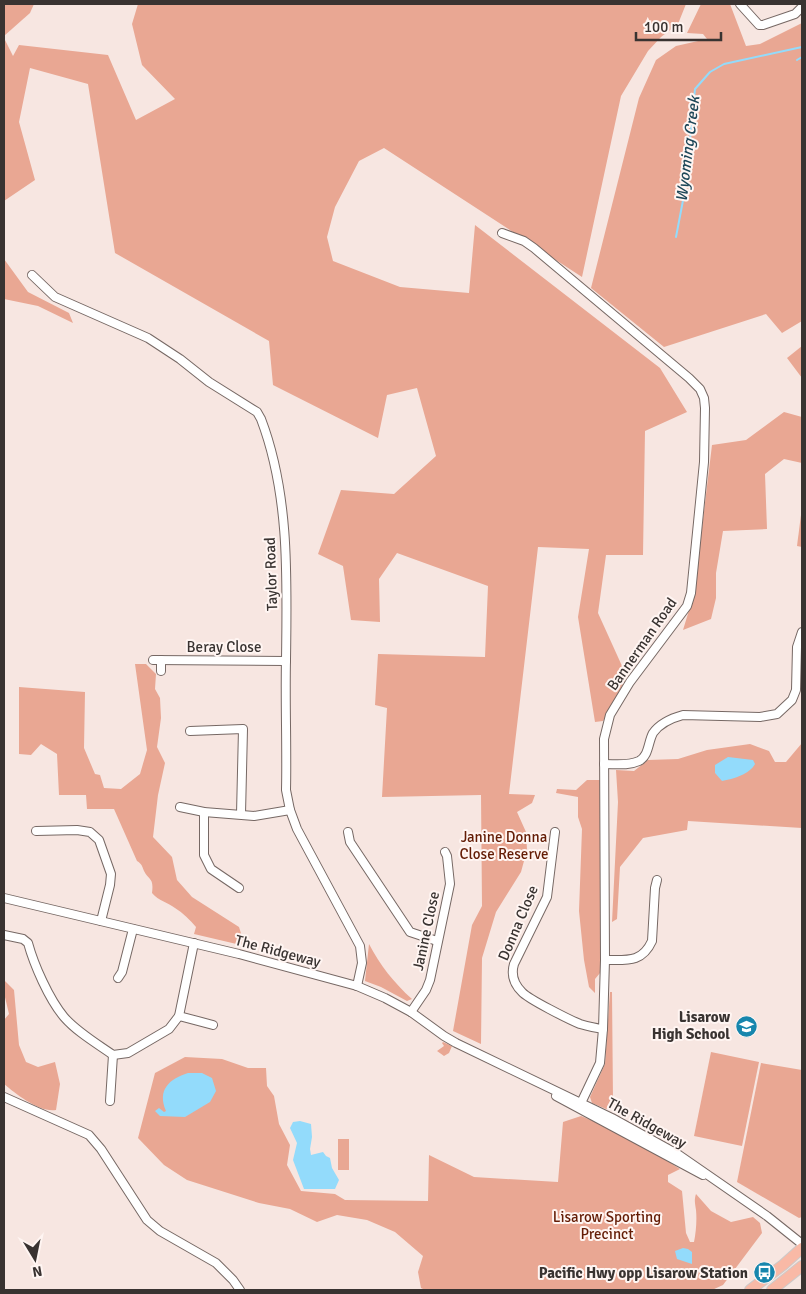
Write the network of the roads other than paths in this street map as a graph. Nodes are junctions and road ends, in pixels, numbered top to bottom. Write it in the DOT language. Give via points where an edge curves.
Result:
graph roads {
  1 [pos="740,4"];
  2 [pos="802,7"];
  3 [pos="502,233"];
  4 [pos="32,275"];
  5 [pos="802,632"];
  6 [pos="286,661"];
  7 [pos="161,671"];
  8 [pos="190,731"];
  9 [pos="604,764"];
  10 [pos="180,808"];
  11 [pos="290,810"];
  12 [pos="204,812"];
  13 [pos="240,814"];
  14 [pos="36,830"];
  15 [pos="348,832"];
  16 [pos="555,832"];
  17 [pos="445,852"];
  18 [pos="658,880"];
  19 [pos="239,888"];
  20 [pos="4,898"];
  21 [pos="101,921"];
  22 [pos="133,929"];
  23 [pos="4,935"];
  24 [pos="437,941"];
  25 [pos="194,943"];
  26 [pos="605,960"];
  27 [pos="118,978"];
  28 [pos="357,986"];
  29 [pos="411,1012"];
  30 [pos="179,1016"];
  31 [pos="213,1025"];
  32 [pos="603,1029"];
  33 [pos="113,1055"];
  34 [pos="526,1078"];
  35 [pos="4,1097"];
  36 [pos="110,1101"];
  37 [pos="581,1103"];
  38 [pos="585,1112"];
  39 [pos="612,1118"];
  40 [pos="620,1130"];
  41 [pos="679,1155"];
  42 [pos="670,1158"];
  43 [pos="725,1185"];
  44 [pos="802,1244"];
  45 [pos="802,1248"];
  46 [pos="802,1266"];
  47 [pos="240,1290"];
  48 [pos="750,1290"];
  49 [pos="772,1290"];
  1 -- 2 [label="street" via="763,26 795,14"];
  3 -- 9 [label="street, Bannerman Road" via="534,248 689,378 704,398 704,462 691,593 687,606 610,714 604,739"];
  4 -- 6 [label="street, Taylor Road" via="55,297 148,338 256,412 264,426 283,509"];
  5 -- 9 [label="street" via="797,647 796,690 792,700 777,714 683,715 671,718 653,734 641,760 626,765"];
  6 -- 7 [label="street, Beray Close" via="157,660"];
  6 -- 11 [label="street, Taylor Road" via="286,790"];
  8 -- 13 [label="street" via="243,729"];
  9 -- 26 [label="street, Bannerman Road"];
  10 -- 12 [label="street"];
  11 -- 13 [label="street" via="254,816"];
  11 -- 28 [label="street, Taylor Road" via="360,946 362,963"];
  12 -- 13 [label="street"];
  12 -- 19 [label="street" via="204,855 211,869"];
  14 -- 21 [label="street" via="90,832 99,840 111,874"];
  15 -- 24 [label="street" via="350,842 410,932"];
  16 -- 32 [label="street, Donna Close" via="547,897 512,971 516,986 526,996 580,1024"];
  17 -- 24 [label="street, Janine Close" via="450,884"];
  18 -- 26 [label="street" via="652,941 648,949 631,960"];
  20 -- 21 [label="street, The Ridgeway"];
  21 -- 22 [label="street, The Ridgeway"];
  22 -- 25 [label="street, The Ridgeway"];
  22 -- 27 [label="street"];
  23 -- 33 [label="street" via="28,943 44,984 63,1016"];
  24 -- 29 [label="street, Janine Close" via="430,980"];
  25 -- 28 [label="street, The Ridgeway"];
  25 -- 30 [label="street"];
  26 -- 32 [label="street, Bannerman Road"];
  28 -- 29 [label="street, The Ridgeway"];
  29 -- 34 [label="street, The Ridgeway" via="444,1036"];
  30 -- 31 [label="street"];
  30 -- 33 [label="street" via="169,1029 144,1044 128,1053"];
  32 -- 37 [label="street, Bannerman Road" via="600,1063"];
  33 -- 36 [label="street"];
  34 -- 37 [label="street, The Ridgeway"];
  34 -- 38 [label="street, The Ridgeway"];
  35 -- 47 [label="street" via="88,1134 147,1220 216,1263"];
  37 -- 38 [label="street"];
  37 -- 39 [label="street, The Ridgeway"];
  38 -- 40 [label="street, The Ridgeway"];
  39 -- 40 [label="street"];
  39 -- 41 [label="street, The Ridgeway"];
  40 -- 42 [label="street, The Ridgeway"];
  41 -- 42 [label="street"];
  41 -- 43 [label="street, The Ridgeway"];
  42 -- 43 [label="street, The Ridgeway"];
  43 -- 44 [label="street, The Ridgeway"];
  45 -- 48 [label="main road"];
  46 -- 49 [label="main road"];
}
